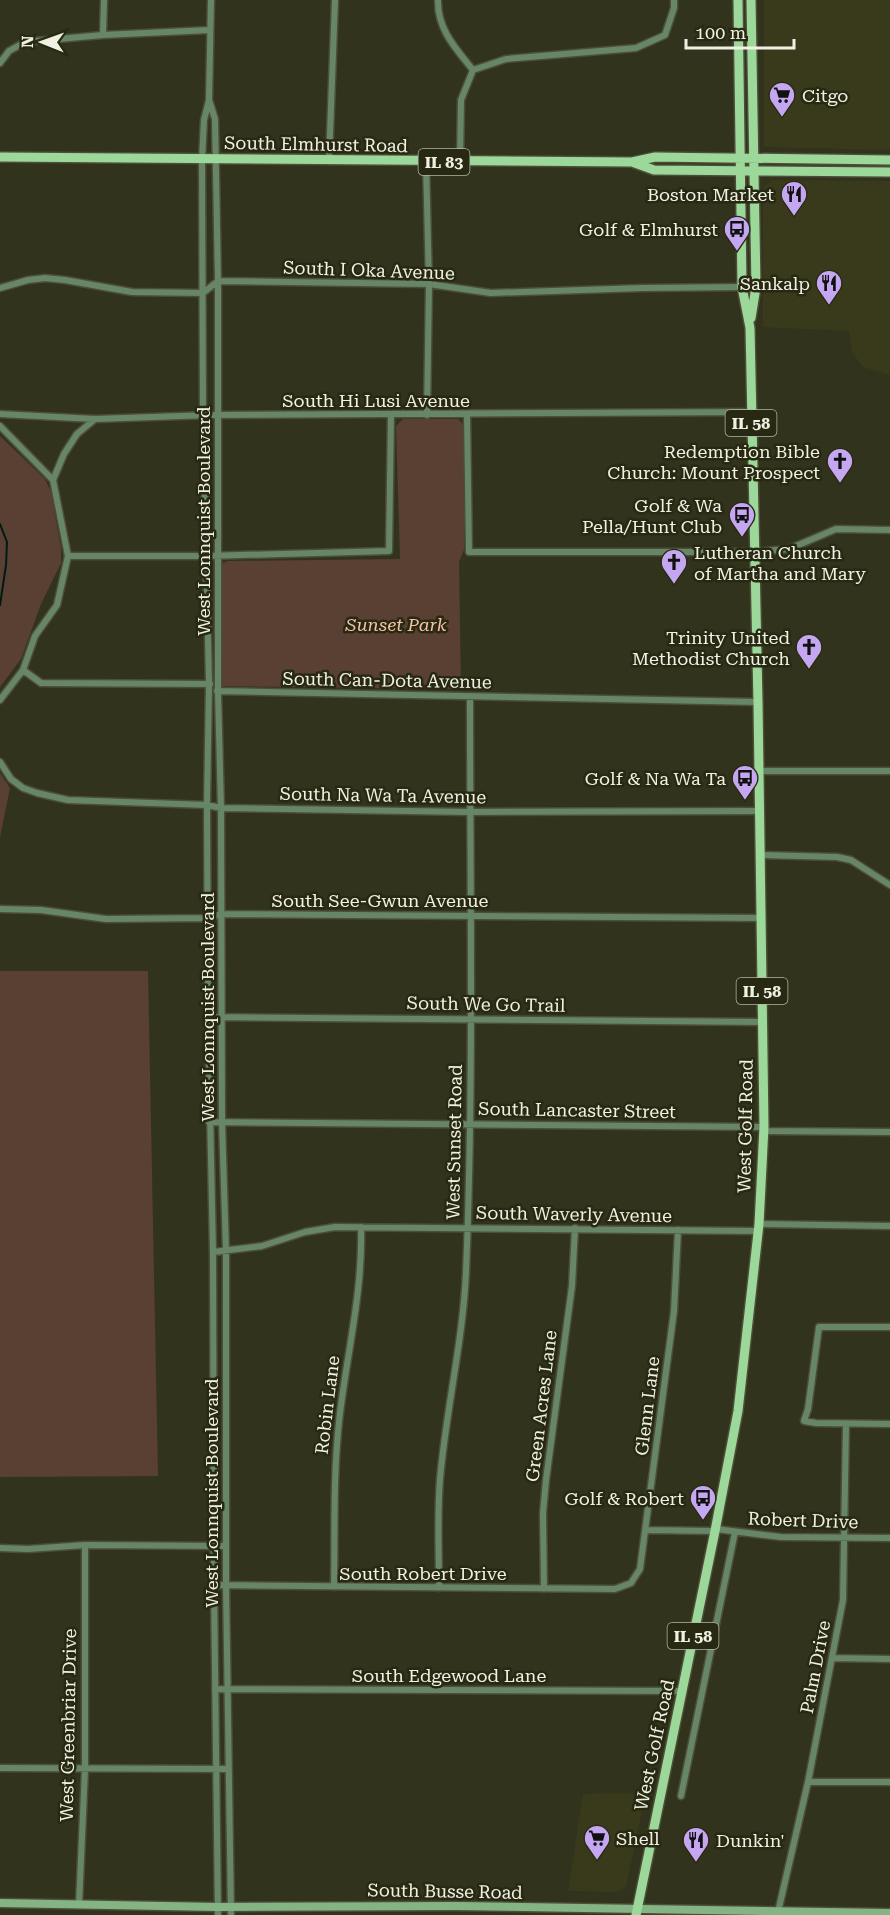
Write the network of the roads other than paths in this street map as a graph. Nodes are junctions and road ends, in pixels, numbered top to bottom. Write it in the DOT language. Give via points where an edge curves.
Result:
graph roads {
  1 [pos="104,0"];
  2 [pos="211,0"];
  3 [pos="335,0"];
  4 [pos="438,0"];
  5 [pos="674,0"];
  6 [pos="738,0"];
  7 [pos="751,0"];
  8 [pos="210,30"];
  9 [pos="102,35"];
  10 [pos="0,63"];
  11 [pos="473,70"];
  12 [pos="209,100"];
  13 [pos="0,158"];
  14 [pos="741,158"];
  15 [pos="754,158"];
  16 [pos="202,160"];
  17 [pos="217,160"];
  18 [pos="890,160"];
  19 [pos="329,161"];
  20 [pos="426,162"];
  21 [pos="460,162"];
  22 [pos="632,162"];
  23 [pos="741,171"];
  24 [pos="754,171"];
  25 [pos="890,172"];
  26 [pos="218,281"];
  27 [pos="429,284"];
  28 [pos="742,287"];
  29 [pos="0,288"];
  30 [pos="203,292"];
  31 [pos="750,326"];
  32 [pos="751,412"];
  33 [pos="0,414"];
  34 [pos="467,414"];
  35 [pos="203,415"];
  36 [pos="219,415"];
  37 [pos="391,415"];
  38 [pos="427,415"];
  39 [pos="95,419"];
  40 [pos="0,426"];
  41 [pos="53,480"];
  42 [pos="890,530"];
  43 [pos="754,552"];
  44 [pos="68,556"];
  45 [pos="205,556"];
  46 [pos="218,556"];
  47 [pos="23,670"];
  48 [pos="208,683"];
  49 [pos="218,692"];
  50 [pos="470,696"];
  51 [pos="0,700"];
  52 [pos="758,702"];
  53 [pos="0,762"];
  54 [pos="759,771"];
  55 [pos="890,771"];
  56 [pos="207,805"];
  57 [pos="220,808"];
  58 [pos="760,811"];
  59 [pos="470,812"];
  60 [pos="760,855"];
  61 [pos="890,885"];
  62 [pos="0,909"];
  63 [pos="221,914"];
  64 [pos="471,916"];
  65 [pos="208,918"];
  66 [pos="761,918"];
  67 [pos="208,1017"];
  68 [pos="221,1017"];
  69 [pos="471,1019"];
  70 [pos="763,1022"];
  71 [pos="209,1122"];
  72 [pos="222,1122"];
  73 [pos="470,1123"];
  74 [pos="764,1129"];
  75 [pos="890,1132"];
  76 [pos="890,1226"];
  77 [pos="361,1227"];
  78 [pos="467,1228"];
  79 [pos="575,1228"];
  80 [pos="759,1228"];
  81 [pos="678,1230"];
  82 [pos="226,1251"];
  83 [pos="213,1252"];
  84 [pos="890,1326"];
  85 [pos="846,1424"];
  86 [pos="890,1424"];
  87 [pos="646,1530"];
  88 [pos="715,1530"];
  89 [pos="735,1532"];
  90 [pos="844,1537"];
  91 [pos="890,1538"];
  92 [pos="85,1545"];
  93 [pos="214,1546"];
  94 [pos="226,1546"];
  95 [pos="0,1548"];
  96 [pos="631,1583"];
  97 [pos="214,1585"];
  98 [pos="226,1585"];
  99 [pos="334,1587"];
  100 [pos="439,1588"];
  101 [pos="544,1589"];
  102 [pos="832,1658"];
  103 [pos="890,1659"];
  104 [pos="228,1688"];
  105 [pos="215,1689"];
  106 [pos="682,1691"];
  107 [pos="0,1768"];
  108 [pos="85,1769"];
  109 [pos="216,1769"];
  110 [pos="228,1769"];
  111 [pos="808,1782"];
  112 [pos="890,1782"];
  113 [pos="681,1796"];
  114 [pos="0,1904"];
  115 [pos="79,1904"];
  116 [pos="218,1911"];
  117 [pos="231,1911"];
  118 [pos="778,1911"];
  119 [pos="637,1912"];
  120 [pos="890,1912"];
  121 [pos="854,1914"];
  1 -- 9 [label="street"];
  2 -- 8 [label="street, West Lonnquist Boulevard"];
  3 -- 19 [label="street"];
  4 -- 11 [label="street" via="441,26"];
  5 -- 11 [label="street" via="665,35 636,48 506,59"];
  6 -- 14 [label="main road, West Golf Road / IL 58"];
  7 -- 15 [label="main road, West Golf Road / IL 58"];
  8 -- 9 [label="street"];
  8 -- 12 [label="street, West Lonnquist Boulevard"];
  9 -- 10 [label="street" via="25,42 9,51"];
  11 -- 21 [label="street" via="461,100"];
  12 -- 16 [label="street, West Lonnquist Boulevard"];
  12 -- 17 [label="street, West Lonnquist Boulevard" via="215,119"];
  13 -- 16 [label="main road, South Elmhurst Road / IL 83"];
  14 -- 15 [label="main road, South Elmhurst Road / IL 83"];
  14 -- 22 [label="main road, South Elmhurst Road / IL 83" via="654,157"];
  14 -- 23 [label="main road, West Golf Road / IL 58"];
  15 -- 18 [label="main road, South Elmhurst Road / IL 83"];
  15 -- 24 [label="main road, West Golf Road / IL 58"];
  16 -- 17 [label="main road, South Elmhurst Road / IL 83"];
  16 -- 30 [label="street, West Lonnquist Boulevard"];
  17 -- 19 [label="main road, South Elmhurst Road / IL 83"];
  17 -- 26 [label="street, West Lonnquist Boulevard"];
  19 -- 20 [label="main road, South Elmhurst Road / IL 83"];
  20 -- 21 [label="main road, South Elmhurst Road / IL 83"];
  20 -- 27 [label="street"];
  21 -- 22 [label="main road, South Elmhurst Road / IL 83"];
  22 -- 23 [label="main road, South Elmhurst Road / IL 83" via="654,170"];
  23 -- 24 [label="main road, South Elmhurst Road / IL 83"];
  23 -- 28 [label="main road, West Golf Road / IL 58"];
  24 -- 25 [label="main road, South Elmhurst Road / IL 83"];
  24 -- 31 [label="main road, West Golf Road / IL 58" via="756,287"];
  26 -- 27 [label="street, South I Oka Avenue"];
  26 -- 30 [label="street"];
  26 -- 36 [label="street, West Lonnquist Boulevard"];
  27 -- 28 [label="street, South I Oka Avenue" via="491,293"];
  27 -- 38 [label="street"];
  28 -- 31 [label="main road, West Golf Road / IL 58"];
  29 -- 30 [label="street" via="45,278 132,292"];
  30 -- 35 [label="street, West Lonnquist Boulevard"];
  31 -- 32 [label="main road, West Golf Road / IL 58"];
  32 -- 34 [label="street, South Hi Lusi Avenue"];
  32 -- 43 [label="main road, West Golf Road / IL 58"];
  33 -- 39 [label="street, South Hi Lusi Avenue"];
  34 -- 38 [label="street, South Hi Lusi Avenue"];
  34 -- 43 [label="street" via="469,552"];
  35 -- 36 [label="street, South Hi Lusi Avenue"];
  35 -- 39 [label="street, South Hi Lusi Avenue"];
  35 -- 45 [label="street, West Lonnquist Boulevard"];
  36 -- 37 [label="street, South Hi Lusi Avenue"];
  36 -- 46 [label="street, West Lonnquist Boulevard"];
  37 -- 38 [label="street, South Hi Lusi Avenue"];
  37 -- 46 [label="street" via="389,550"];
  39 -- 41 [label="street" via="77,434"];
  40 -- 41 [label="street"];
  41 -- 44 [label="street"];
  42 -- 43 [label="street" via="836,529 789,549"];
  43 -- 52 [label="main road, West Golf Road / IL 58"];
  44 -- 45 [label="street"];
  44 -- 47 [label="street" via="57,605 35,636"];
  45 -- 46 [label="street"];
  45 -- 48 [label="street, West Lonnquist Boulevard"];
  46 -- 49 [label="street, West Lonnquist Boulevard"];
  47 -- 48 [label="street" via="41,683"];
  47 -- 51 [label="street"];
  48 -- 49 [label="street"];
  48 -- 56 [label="street, West Lonnquist Boulevard"];
  49 -- 50 [label="street, South Can-Dota Avenue"];
  49 -- 57 [label="street, West Lonnquist Boulevard"];
  50 -- 52 [label="street, South Can-Dota Avenue"];
  50 -- 59 [label="street, West Sunset Road"];
  52 -- 54 [label="main road, West Golf Road / IL 58"];
  53 -- 56 [label="street, South Na Wa Ta Avenue" via="11,779 23,788 68,800"];
  54 -- 55 [label="street"];
  54 -- 58 [label="main road, West Golf Road / IL 58"];
  56 -- 57 [label="street, South Na Wa Ta Avenue"];
  56 -- 65 [label="street, West Lonnquist Boulevard"];
  57 -- 59 [label="street, South Na Wa Ta Avenue"];
  57 -- 63 [label="street, West Lonnquist Boulevard"];
  58 -- 59 [label="street, South Na Wa Ta Avenue"];
  58 -- 60 [label="main road, West Golf Road / IL 58"];
  59 -- 64 [label="street, West Sunset Road"];
  60 -- 61 [label="street" via="844,858"];
  60 -- 66 [label="main road, West Golf Road / IL 58"];
  62 -- 65 [label="street, South See-Gwun Avenue" via="106,919"];
  63 -- 64 [label="street, South See-Gwun Avenue"];
  63 -- 65 [label="street, South See-Gwun Avenue"];
  63 -- 68 [label="street, West Lonnquist Boulevard"];
  64 -- 66 [label="street, South See-Gwun Avenue"];
  64 -- 69 [label="street, West Sunset Road"];
  65 -- 67 [label="street, West Lonnquist Boulevard"];
  66 -- 70 [label="main road, West Golf Road / IL 58"];
  67 -- 68 [label="street, South We Go Trail"];
  67 -- 71 [label="street, West Lonnquist Boulevard"];
  68 -- 69 [label="street, South We Go Trail"];
  68 -- 72 [label="street, West Lonnquist Boulevard"];
  69 -- 70 [label="street, South We Go Trail"];
  69 -- 73 [label="street, West Sunset Road"];
  70 -- 74 [label="main road, West Golf Road / IL 58"];
  71 -- 72 [label="street, South Lancaster Street"];
  71 -- 83 [label="street, West Lonnquist Boulevard"];
  72 -- 73 [label="street, South Lancaster Street"];
  72 -- 82 [label="street, West Lonnquist Boulevard"];
  73 -- 74 [label="street, South Lancaster Street"];
  73 -- 78 [label="street, West Sunset Road"];
  74 -- 75 [label="street, South Lancaster Street"];
  74 -- 80 [label="main road, West Golf Road / IL 58"];
  76 -- 80 [label="street, South Waverly Avenue"];
  77 -- 78 [label="street, South Waverly Avenue"];
  77 -- 82 [label="street, South Waverly Avenue" via="318,1228 262,1246"];
  77 -- 99 [label="street, Robin Lane" via="362,1261 335,1466"];
  78 -- 79 [label="street, South Waverly Avenue"];
  78 -- 100 [label="street, West Sunset Road" via="466,1276 440,1481"];
  79 -- 81 [label="street, South Waverly Avenue"];
  79 -- 101 [label="street, Green Acres Lane" via="572,1286 543,1513"];
  80 -- 81 [label="street, South Waverly Avenue"];
  80 -- 88 [label="main road, West Golf Road / IL 58" via="742,1380"];
  81 -- 87 [label="street, Glenn Lane" via="674,1311"];
  82 -- 83 [label="street, South Waverly Avenue"];
  82 -- 94 [label="street, West Lonnquist Boulevard"];
  83 -- 93 [label="street, West Lonnquist Boulevard"];
  84 -- 85 [label="street" via="819,1328 804,1421"];
  85 -- 86 [label="street"];
  85 -- 90 [label="street, Palm Drive"];
  87 -- 88 [label="street, Robert Drive"];
  87 -- 96 [label="street, Glenn Lane" via="640,1569"];
  88 -- 89 [label="street, Robert Drive"];
  88 -- 106 [label="main road, West Golf Road / IL 58"];
  89 -- 90 [label="street, Robert Drive"];
  89 -- 113 [label="street, West Golf Road"];
  90 -- 91 [label="street, Robert Drive"];
  90 -- 102 [label="street, Palm Drive" via="843,1600"];
  92 -- 93 [label="street"];
  92 -- 95 [label="street"];
  92 -- 108 [label="street, West Greenbriar Drive"];
  93 -- 94 [label="street"];
  93 -- 97 [label="street, West Lonnquist Boulevard"];
  94 -- 98 [label="street, West Lonnquist Boulevard"];
  96 -- 101 [label="street, South Robert Drive" via="615,1589"];
  97 -- 98 [label="street, South Robert Drive"];
  97 -- 105 [label="street, West Lonnquist Boulevard"];
  98 -- 99 [label="street, South Robert Drive"];
  98 -- 104 [label="street, West Lonnquist Boulevard"];
  99 -- 100 [label="street, South Robert Drive"];
  100 -- 101 [label="street, South Robert Drive"];
  102 -- 103 [label="street"];
  102 -- 111 [label="street, Palm Drive"];
  104 -- 105 [label="street, South Edgewood Lane"];
  104 -- 106 [label="street, South Edgewood Lane"];
  104 -- 110 [label="street, West Lonnquist Boulevard"];
  105 -- 109 [label="street, West Lonnquist Boulevard"];
  106 -- 119 [label="main road, West Golf Road / IL 58"];
  107 -- 108 [label="street"];
  108 -- 109 [label="street"];
  108 -- 115 [label="street, West Greenbriar Drive"];
  109 -- 110 [label="street"];
  109 -- 116 [label="street, West Lonnquist Boulevard"];
  110 -- 117 [label="street, West Lonnquist Boulevard"];
  111 -- 112 [label="street"];
  111 -- 118 [label="street, Palm Drive"];
  114 -- 115 [label="main road, South Busse Road"];
  115 -- 116 [label="main road, South Busse Road"];
  116 -- 117 [label="main road, South Busse Road"];
  117 -- 119 [label="main road, South Busse Road" via="456,1906"];
  118 -- 119 [label="main road, South Busse Road"];
  118 -- 121 [label="main road, South Busse Road"];
  120 -- 121 [label="main road, South Busse Road"];
}
